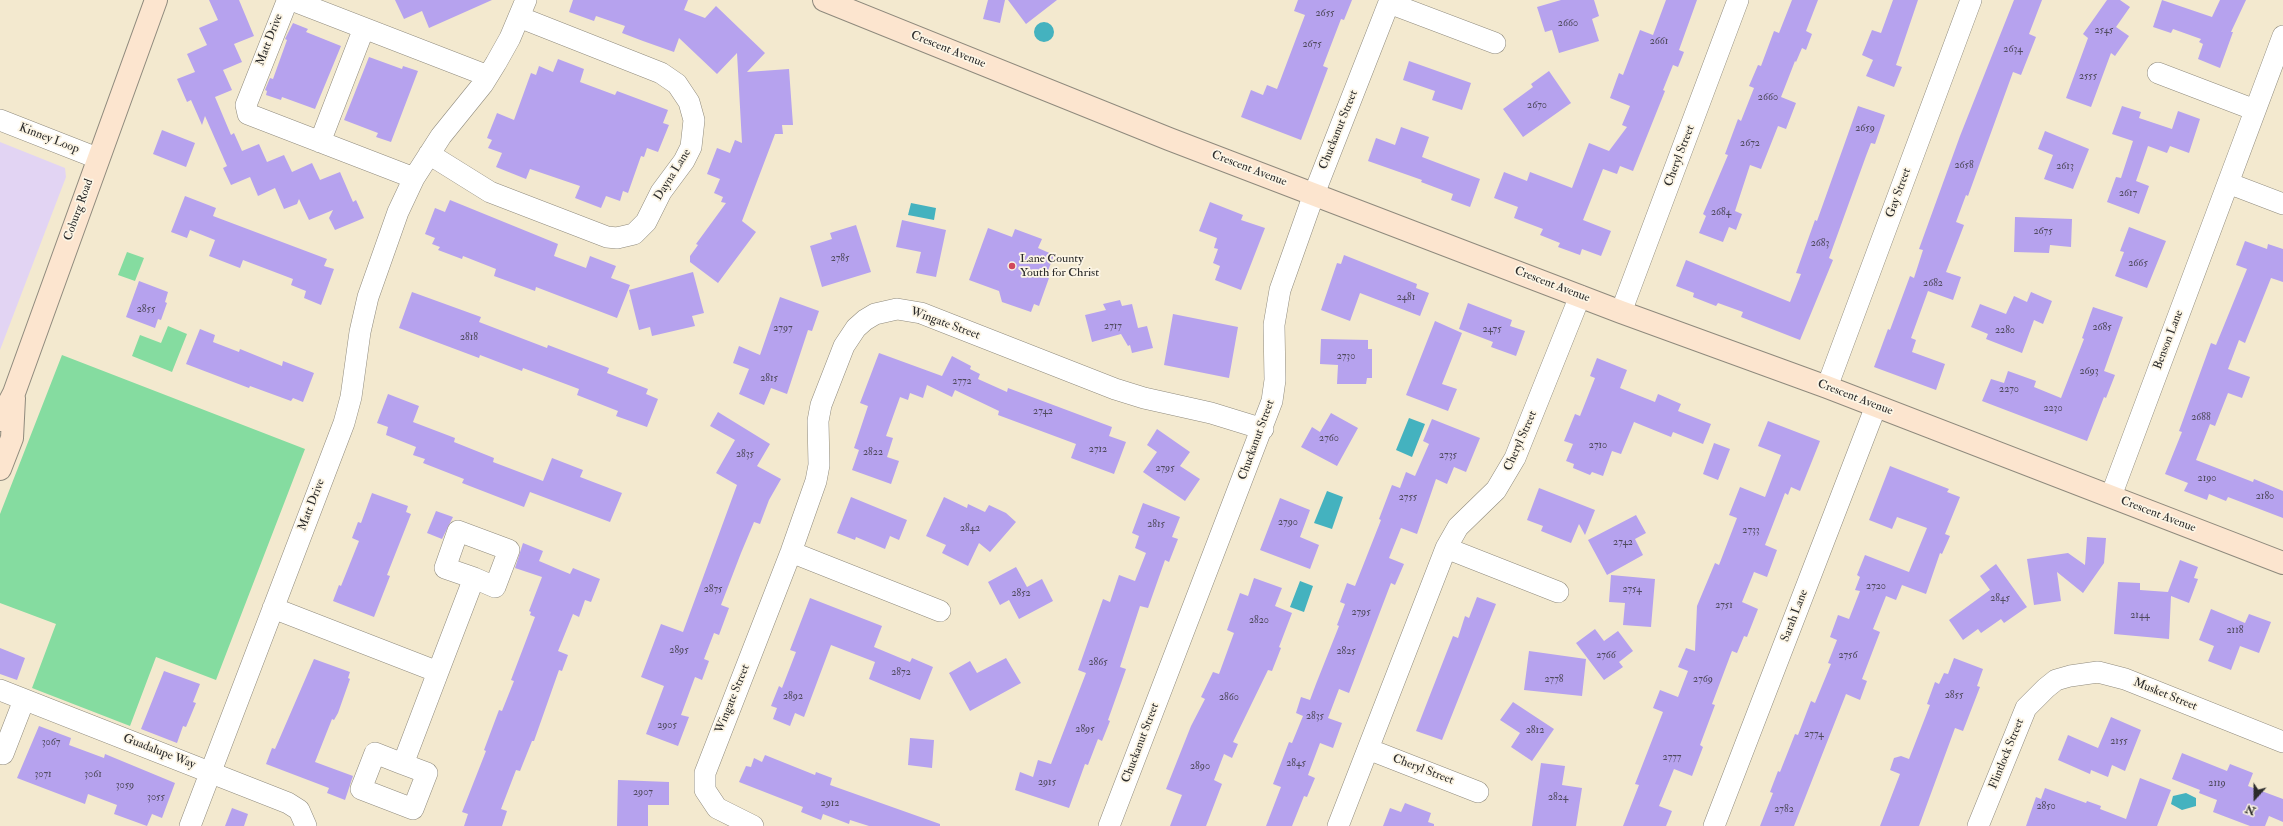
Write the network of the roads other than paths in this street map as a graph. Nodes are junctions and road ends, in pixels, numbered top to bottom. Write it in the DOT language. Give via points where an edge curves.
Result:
graph roads {
  1 [pos="156,0"];
  2 [pos="824,0"];
  3 [pos="1738,0"];
  4 [pos="1971,0"];
  5 [pos="1390,1"];
  6 [pos="522,8"];
  7 [pos="364,28"];
  8 [pos="2283,36"];
  9 [pos="1495,43"];
  10 [pos="2158,73"];
  11 [pos="488,76"];
  12 [pos="2255,110"];
  13 [pos="0,120"];
  14 [pos="320,142"];
  15 [pos="429,154"];
  16 [pos="98,158"];
  17 [pos="414,178"];
  18 [pos="2228,183"];
  19 [pos="1314,194"];
  20 [pos="2283,204"];
  21 [pos="1580,296"];
  22 [pos="1621,312"];
  23 [pos="1827,387"];
  24 [pos="14,393"];
  25 [pos="1876,406"];
  26 [pos="0,420"];
  27 [pos="1263,429"];
  28 [pos="0,469"];
  29 [pos="2111,496"];
  30 [pos="1446,548"];
  31 [pos="790,552"];
  32 [pos="2283,563"];
  33 [pos="474,578"];
  34 [pos="1558,592"];
  35 [pos="273,608"];
  36 [pos="940,611"];
  37 [pos="438,672"];
  38 [pos="2046,688"];
  39 [pos="0,690"];
  40 [pos="24,700"];
  41 [pos="2281,736"];
  42 [pos="1368,749"];
  43 [pos="3,754"];
  44 [pos="403,764"];
  45 [pos="211,773"];
  46 [pos="1478,792"];
  47 [pos="190,826"];
  48 [pos="306,826"];
  49 [pos="753,826"];
  50 [pos="1109,826"];
  51 [pos="1338,826"];
  52 [pos="1714,826"];
  53 [pos="1978,826"];
  1 -- 16 [label="street, Coburg Road"];
  2 -- 19 [label="street, Crescent Avenue" via="1169,139"];
  3 -- 22 [label="street, Cheryl Street"];
  4 -- 23 [label="street, Gay Street"];
  5 -- 9 [label="street, Chuckanut Street"];
  5 -- 19 [label="street, Chuckanut Street"];
  6 -- 11 [label="street, Matt Drive" via="503,51"];
  6 -- 15 [label="street, Dayna Lane" via="661,73 677,84 690,102 695,128 691,147 684,161 660,192 646,222 634,234 617,238 607,237 490,192"];
  7 -- 11 [label="street, Matt Drive"];
  7 -- 14 [label="street"];
  7 -- 14 [label="street, Matt Drive" via="290,1 283,7 272,35 246,110 252,116"];
  8 -- 12 [label="street, Benson Lane"];
  10 -- 12 [label="street"];
  11 -- 15 [label="street, Matt Drive"];
  12 -- 18 [label="street, Benson Lane"];
  13 -- 16 [label="street, Kinney Loop"];
  14 -- 17 [label="street, Matt Drive"];
  15 -- 17 [label="street, Matt Drive"];
  16 -- 24 [label="street, Coburg Road"];
  17 -- 35 [label="street, Matt Drive" via="398,212 368,297 346,416"];
  18 -- 20 [label="street"];
  18 -- 29 [label="street, Benson Lane"];
  19 -- 21 [label="street, Crescent Avenue"];
  19 -- 27 [label="street, Chuckanut Street" via="1277,302 1274,324 1274,391"];
  21 -- 22 [label="street, Crescent Avenue"];
  21 -- 30 [label="street, Cheryl Street" via="1515,458 1496,490 1458,527"];
  22 -- 23 [label="street, Crescent Avenue"];
  23 -- 25 [label="street, Crescent Avenue"];
  24 -- 26 [label="street, Coburg Road"];
  24 -- 28 [label="street" via="12,438"];
  25 -- 29 [label="street, Crescent Avenue"];
  25 -- 52 [label="street, Sarah Lane"];
  27 -- 31 [label="street, Wingate Street" via="1115,389 921,313 897,309 884,310 865,320 849,338 821,405 818,421 818,470"];
  27 -- 50 [label="street, Chuckanut Street"];
  29 -- 32 [label="street, Crescent Avenue"];
  30 -- 34 [label="street"];
  30 -- 42 [label="street, Cheryl Street"];
  31 -- 36 [label="street"];
  31 -- 49 [label="street, Wingate Street" via="705,773 705,790 717,808"];
  33 -- 37 [label="street"];
  35 -- 37 [label="street"];
  35 -- 45 [label="street, Matt Drive"];
  37 -- 44 [label="street"];
  38 -- 41 [label="street, Musket Street" via="2056,680 2098,672"];
  38 -- 53 [label="street, Flintlock Street" via="2026,708 2020,720"];
  39 -- 40 [label="street, Guadalupe Way"];
  40 -- 43 [label="street"];
  40 -- 45 [label="street, Guadalupe Way"];
  42 -- 46 [label="street, Cheryl Street"];
  42 -- 51 [label="street, Cheryl Street"];
  45 -- 47 [label="street, Matt Drive"];
  45 -- 48 [label="street, Guadalupe Way" via="295,806 303,816"];
}
